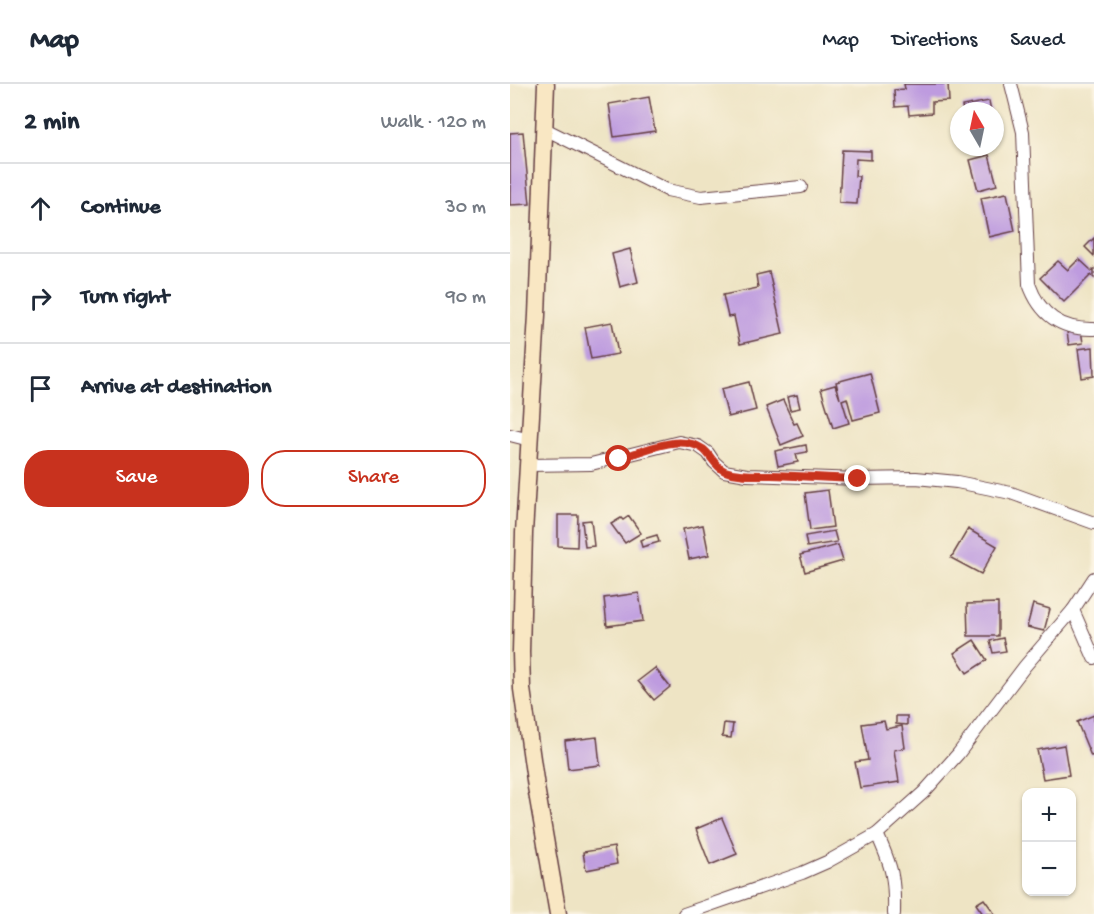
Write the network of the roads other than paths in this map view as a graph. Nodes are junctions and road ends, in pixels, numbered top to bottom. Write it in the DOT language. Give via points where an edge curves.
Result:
graph roads {
  1 [pos="546,84"];
  2 [pos="1011,84"];
  3 [pos="543,128"];
  4 [pos="801,187"];
  5 [pos="1094,329"];
  6 [pos="510,435"];
  7 [pos="530,440"];
  8 [pos="529,465"];
  9 [pos="1094,523"];
  10 [pos="1093,583"];
  11 [pos="1073,610"];
  12 [pos="1094,658"];
  13 [pos="516,690"];
  14 [pos="877,834"];
  15 [pos="558,914"];
  16 [pos="684,914"];
  17 [pos="894,914"];
  1 -- 3 [label="main road"];
  2 -- 5 [label="street" via="1023,132 1029,284 1045,312 1061,324 1077,330"];
  3 -- 4 [label="street" via="667,190 701,197"];
  3 -- 7 [label="main road"];
  6 -- 7 [label="street"];
  7 -- 8 [label="main road"];
  8 -- 9 [label="street" via="591,464 680,442 698,446 724,471 957,482 1011,493"];
  8 -- 13 [label="main road"];
  10 -- 11 [label="street"];
  11 -- 12 [label="street"];
  11 -- 14 [label="street" via="1024,666 958,754 924,792"];
  13 -- 15 [label="main road"];
  14 -- 16 [label="street" via="802,873"];
  14 -- 17 [label="street" via="895,882"];
}
